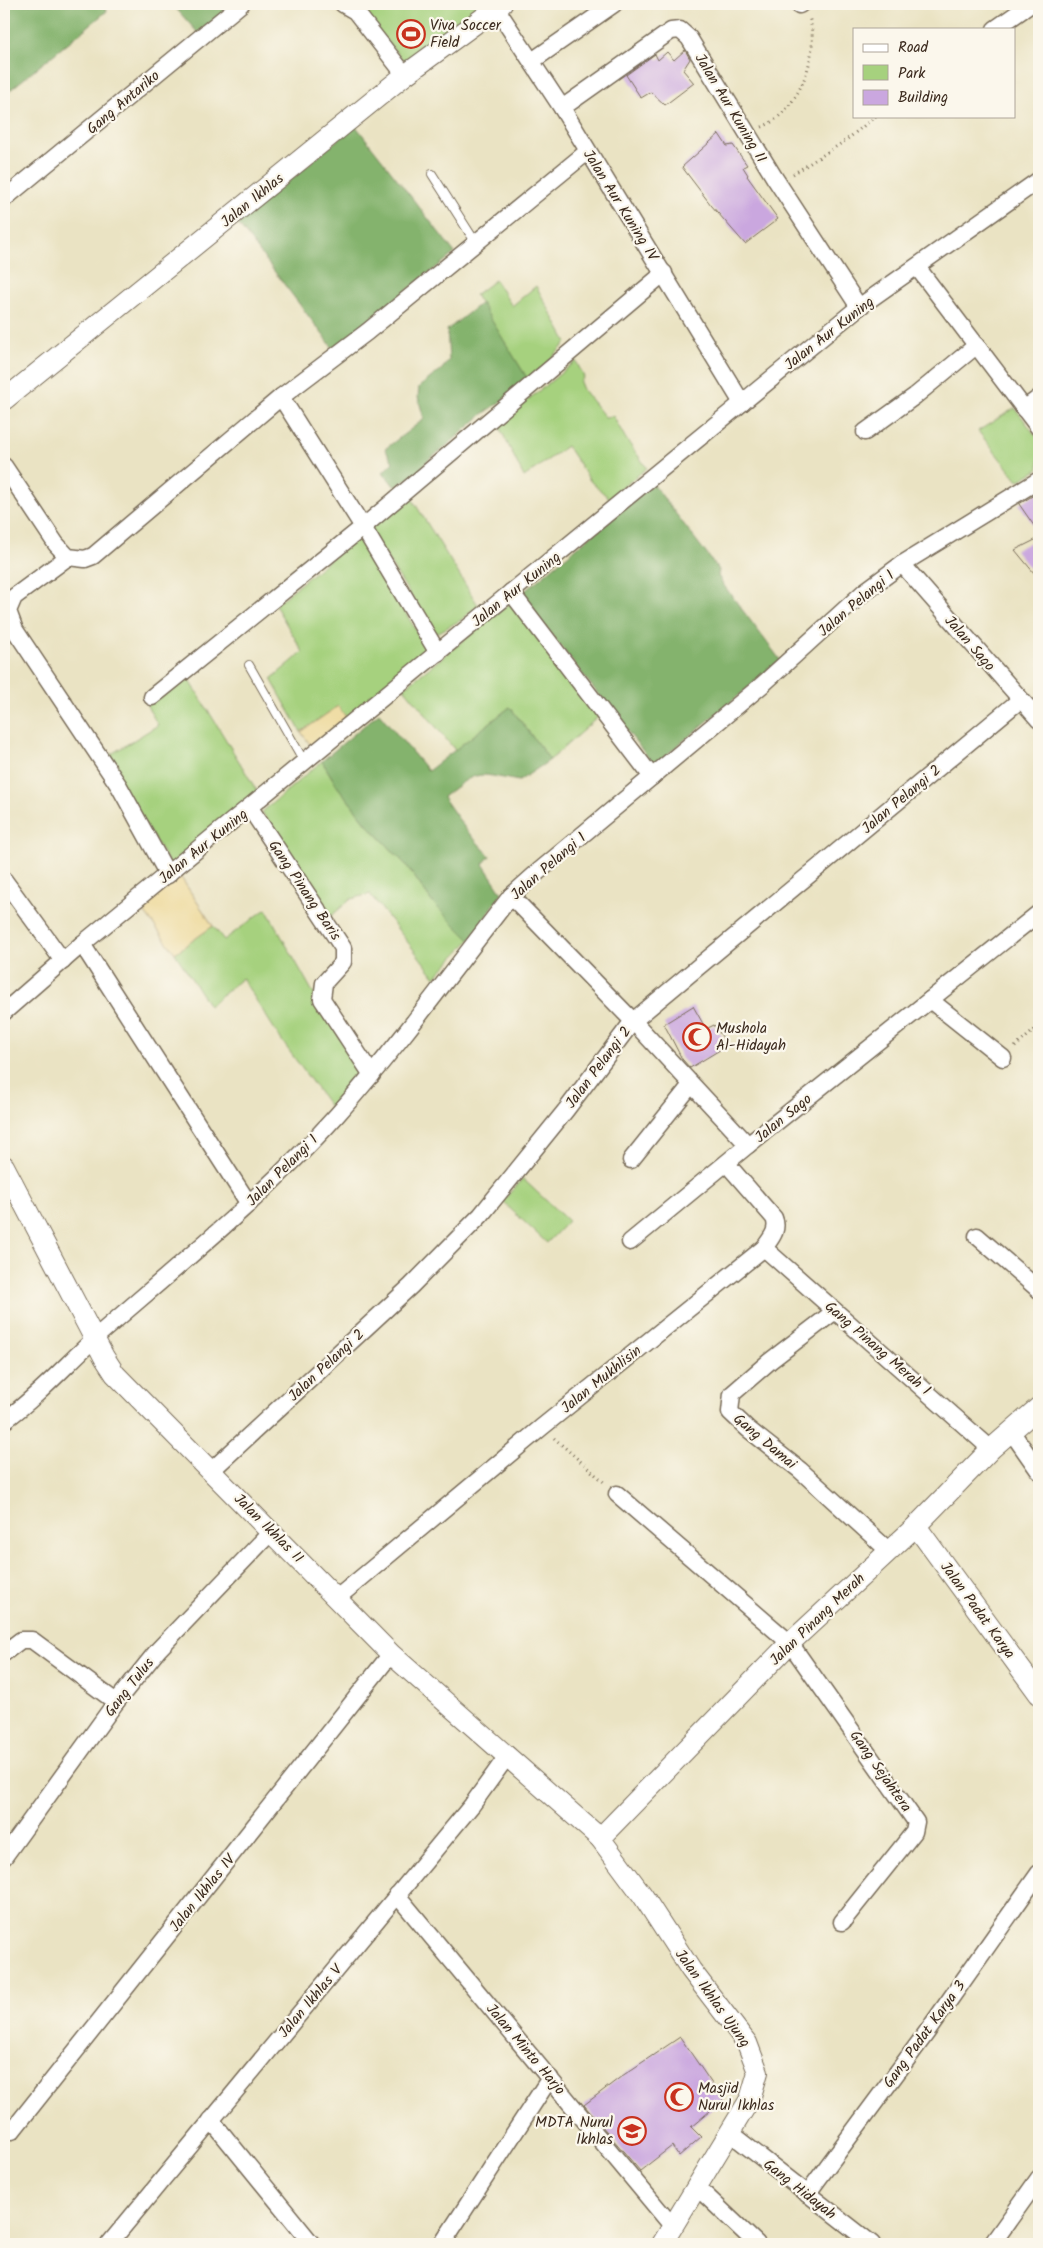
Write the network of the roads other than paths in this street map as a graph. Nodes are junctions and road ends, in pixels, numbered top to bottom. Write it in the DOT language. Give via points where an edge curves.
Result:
graph roads {
  1 [pos="241,4"];
  2 [pos="343,4"];
  3 [pos="614,4"];
  4 [pos="1031,4"];
  5 [pos="499,6"];
  6 [pos="996,28"];
  7 [pos="532,61"];
  8 [pos="405,75"];
  9 [pos="562,108"];
  10 [pos="588,152"];
  11 [pos="432,174"];
  12 [pos="1039,180"];
  13 [pos="4,199"];
  14 [pos="476,243"];
  15 [pos="917,267"];
  16 [pos="664,274"];
  17 [pos="859,307"];
  18 [pos="977,345"];
  19 [pos="281,398"];
  20 [pos="1039,398"];
  21 [pos="4,400"];
  22 [pos="742,403"];
  23 [pos="1024,409"];
  24 [pos="1039,428"];
  25 [pos="865,432"];
  26 [pos="4,466"];
  27 [pos="1039,480"];
  28 [pos="363,527"];
  29 [pos="68,557"];
  30 [pos="902,564"];
  31 [pos="511,592"];
  32 [pos="438,653"];
  33 [pos="249,665"];
  34 [pos="152,697"];
  35 [pos="1020,700"];
  36 [pos="1039,720"];
  37 [pos="305,763"];
  38 [pos="652,777"];
  39 [pos="250,808"];
  40 [pos="168,875"];
  41 [pos="4,880"];
  42 [pos="512,896"];
  43 [pos="1039,913"];
  44 [pos="82,944"];
  45 [pos="63,961"];
  46 [pos="930,1000"];
  47 [pos="4,1012"];
  48 [pos="633,1021"];
  49 [pos="1003,1058"];
  50 [pos="372,1075"];
  51 [pos="691,1085"];
  52 [pos="748,1145"];
  53 [pos="631,1160"];
  54 [pos="727,1164"];
  55 [pos="4,1166"];
  56 [pos="249,1204"];
  57 [pos="977,1236"];
  58 [pos="630,1242"];
  59 [pos="764,1248"];
  60 [pos="1039,1290"];
  61 [pos="835,1311"];
  62 [pos="95,1338"];
  63 [pos="1039,1407"];
  64 [pos="4,1421"];
  65 [pos="1011,1431"];
  66 [pos="991,1448"];
  67 [pos="212,1470"];
  68 [pos="1039,1471"];
  69 [pos="617,1494"];
  70 [pos="916,1526"];
  71 [pos="272,1531"];
  72 [pos="889,1551"];
  73 [pos="337,1598"];
  74 [pos="790,1642"];
  75 [pos="4,1653"];
  76 [pos="391,1654"];
  77 [pos="1039,1694"];
  78 [pos="116,1702"];
  79 [pos="508,1755"];
  80 [pos="600,1838"];
  81 [pos="4,1857"];
  82 [pos="1039,1873"];
  83 [pos="397,1895"];
  84 [pos="842,1922"];
  85 [pos="550,2078"];
  86 [pos="211,2120"];
  87 [pos="12,2131"];
  88 [pos="730,2133"];
  89 [pos="1039,2178"];
  90 [pos="697,2187"];
  91 [pos="807,2194"];
  92 [pos="673,2227"];
  93 [pos="109,2244"];
  94 [pos="312,2244"];
  95 [pos="442,2244"];
  96 [pos="662,2244"];
  97 [pos="757,2244"];
  98 [pos="872,2244"];
  99 [pos="992,2244"];
  1 -- 13 [label="street, Gang Antariko"];
  2 -- 8 [label="street" via="355,11"];
  3 -- 7 [label="street"];
  4 -- 6 [label="street"];
  5 -- 7 [label="street, Jalan Aur Kuning IV"];
  5 -- 8 [label="street, Jalan Ikhlas"];
  7 -- 9 [label="street, Jalan Aur Kuning IV"];
  8 -- 21 [label="street, Jalan Ikhlas"];
  9 -- 10 [label="street, Jalan Aur Kuning IV"];
  9 -- 17 [label="street, Jalan Aur Kuning II" via="666,34 680,30 689,38"];
  10 -- 14 [label="street"];
  10 -- 16 [label="street, Jalan Aur Kuning IV"];
  11 -- 14 [label="lane"];
  12 -- 15 [label="street, Jalan Aur Kuning"];
  14 -- 19 [label="street"];
  15 -- 17 [label="street, Jalan Aur Kuning"];
  15 -- 18 [label="street"];
  16 -- 22 [label="street, Jalan Aur Kuning IV"];
  16 -- 28 [label="street"];
  17 -- 22 [label="street, Jalan Aur Kuning"];
  18 -- 23 [label="street"];
  18 -- 25 [label="street"];
  19 -- 28 [label="street"];
  19 -- 29 [label="street" via="93,556 85,559"];
  20 -- 23 [label="street"];
  22 -- 31 [label="street, Jalan Aur Kuning"];
  23 -- 24 [label="street"];
  26 -- 29 [label="street"];
  27 -- 30 [label="street, Jalan Pelangi 1"];
  28 -- 32 [label="street"];
  28 -- 34 [label="street"];
  29 -- 40 [label="street" via="14,597 8,611 15,630 119,786"];
  30 -- 35 [label="street, Jalan Sago"];
  30 -- 38 [label="street, Jalan Pelangi 1" via="864,592 762,685"];
  31 -- 32 [label="street, Jalan Aur Kuning"];
  31 -- 38 [label="street"];
  32 -- 37 [label="street, Jalan Aur Kuning"];
  33 -- 37 [label="lane"];
  35 -- 36 [label="street, Jalan Sago"];
  35 -- 48 [label="street, Jalan Pelangi 2"];
  37 -- 39 [label="street, Jalan Aur Kuning"];
  38 -- 42 [label="street, Jalan Pelangi 1"];
  39 -- 40 [label="street, Jalan Aur Kuning"];
  39 -- 50 [label="street, Gang Pinang Baris" via="343,948 342,962 324,984 322,999"];
  40 -- 44 [label="street, Jalan Aur Kuning"];
  41 -- 45 [label="street"];
  42 -- 48 [label="street, Jalan Sago"];
  42 -- 50 [label="street, Jalan Pelangi 1"];
  43 -- 46 [label="street, Jalan Sago"];
  44 -- 45 [label="street, Jalan Aur Kuning"];
  44 -- 56 [label="street"];
  45 -- 47 [label="street, Jalan Aur Kuning"];
  46 -- 49 [label="street"];
  46 -- 52 [label="street, Jalan Sago"];
  48 -- 51 [label="street, Jalan Sago"];
  48 -- 67 [label="street, Jalan Pelangi 2" via="481,1216 411,1286"];
  50 -- 56 [label="street, Jalan Pelangi 1"];
  51 -- 52 [label="street, Jalan Sago"];
  51 -- 53 [label="street"];
  52 -- 54 [label="street"];
  54 -- 58 [label="street"];
  54 -- 59 [label="street, Jalan Mukhlisin" via="774,1218 776,1230"];
  55 -- 62 [label="street, Jalan Ikhlas II"];
  56 -- 62 [label="street, Jalan Pelangi 1"];
  57 -- 60 [label="street"];
  59 -- 61 [label="street, Gang Pinang Merah 1"];
  59 -- 73 [label="street, Jalan Mukhlisin"];
  61 -- 66 [label="street, Gang Pinang Merah 1"];
  61 -- 72 [label="street, Gang Damai" via="732,1394 730,1412"];
  62 -- 64 [label="street, Jalan Pelangi 1"];
  62 -- 67 [label="street, Jalan Ikhlas II" via="115,1374"];
  63 -- 65 [label="street, Jalan Pinang Merah"];
  65 -- 66 [label="street, Jalan Pinang Merah"];
  65 -- 68 [label="street"];
  66 -- 70 [label="street, Jalan Pinang Merah"];
  67 -- 71 [label="street, Jalan Ikhlas II"];
  69 -- 74 [label="street, Gang Sejahtera"];
  70 -- 72 [label="street, Jalan Pinang Merah"];
  70 -- 77 [label="street, Jalan Padat Karya"];
  71 -- 73 [label="street, Jalan Ikhlas II"];
  71 -- 78 [label="street, Gang Tulus" via="158,1650"];
  72 -- 74 [label="street, Jalan Pinang Merah"];
  73 -- 76 [label="street, Jalan Ikhlas II"];
  74 -- 80 [label="street, Jalan Pinang Merah"];
  74 -- 84 [label="street, Gang Sejahtera" via="916,1822 914,1832"];
  75 -- 78 [label="street" via="21,1640 32,1640"];
  76 -- 79 [label="street, Jalan Ikhlas II"];
  76 -- 87 [label="street, Jalan Ikhlas IV"];
  78 -- 81 [label="street, Gang Tulus"];
  79 -- 80 [label="street, Jalan Ikhlas II"];
  79 -- 83 [label="street, Jalan Ikhlas V" via="472,1805"];
  80 -- 88 [label="street, Jalan Ikhlas Ujung" via="753,2053 758,2072 756,2084"];
  82 -- 91 [label="street, Gang Padat Karya 3"];
  83 -- 85 [label="street, Jalan Minto Harjo"];
  83 -- 86 [label="street, Jalan Ikhlas V"];
  85 -- 92 [label="street, Jalan Minto Harjo"];
  85 -- 95 [label="street"];
  86 -- 93 [label="street, Jalan Ikhlas V"];
  86 -- 94 [label="street"];
  88 -- 90 [label="street, Jalan Ikhlas Ujung"];
  88 -- 91 [label="street, Gang Hidayah"];
  89 -- 99 [label="street"];
  90 -- 92 [label="street, Jalan Ikhlas Ujung"];
  90 -- 97 [label="street"];
  91 -- 98 [label="street, Gang Hidayah"];
  92 -- 96 [label="street, Jalan Ikhlas Ujung"];
}
